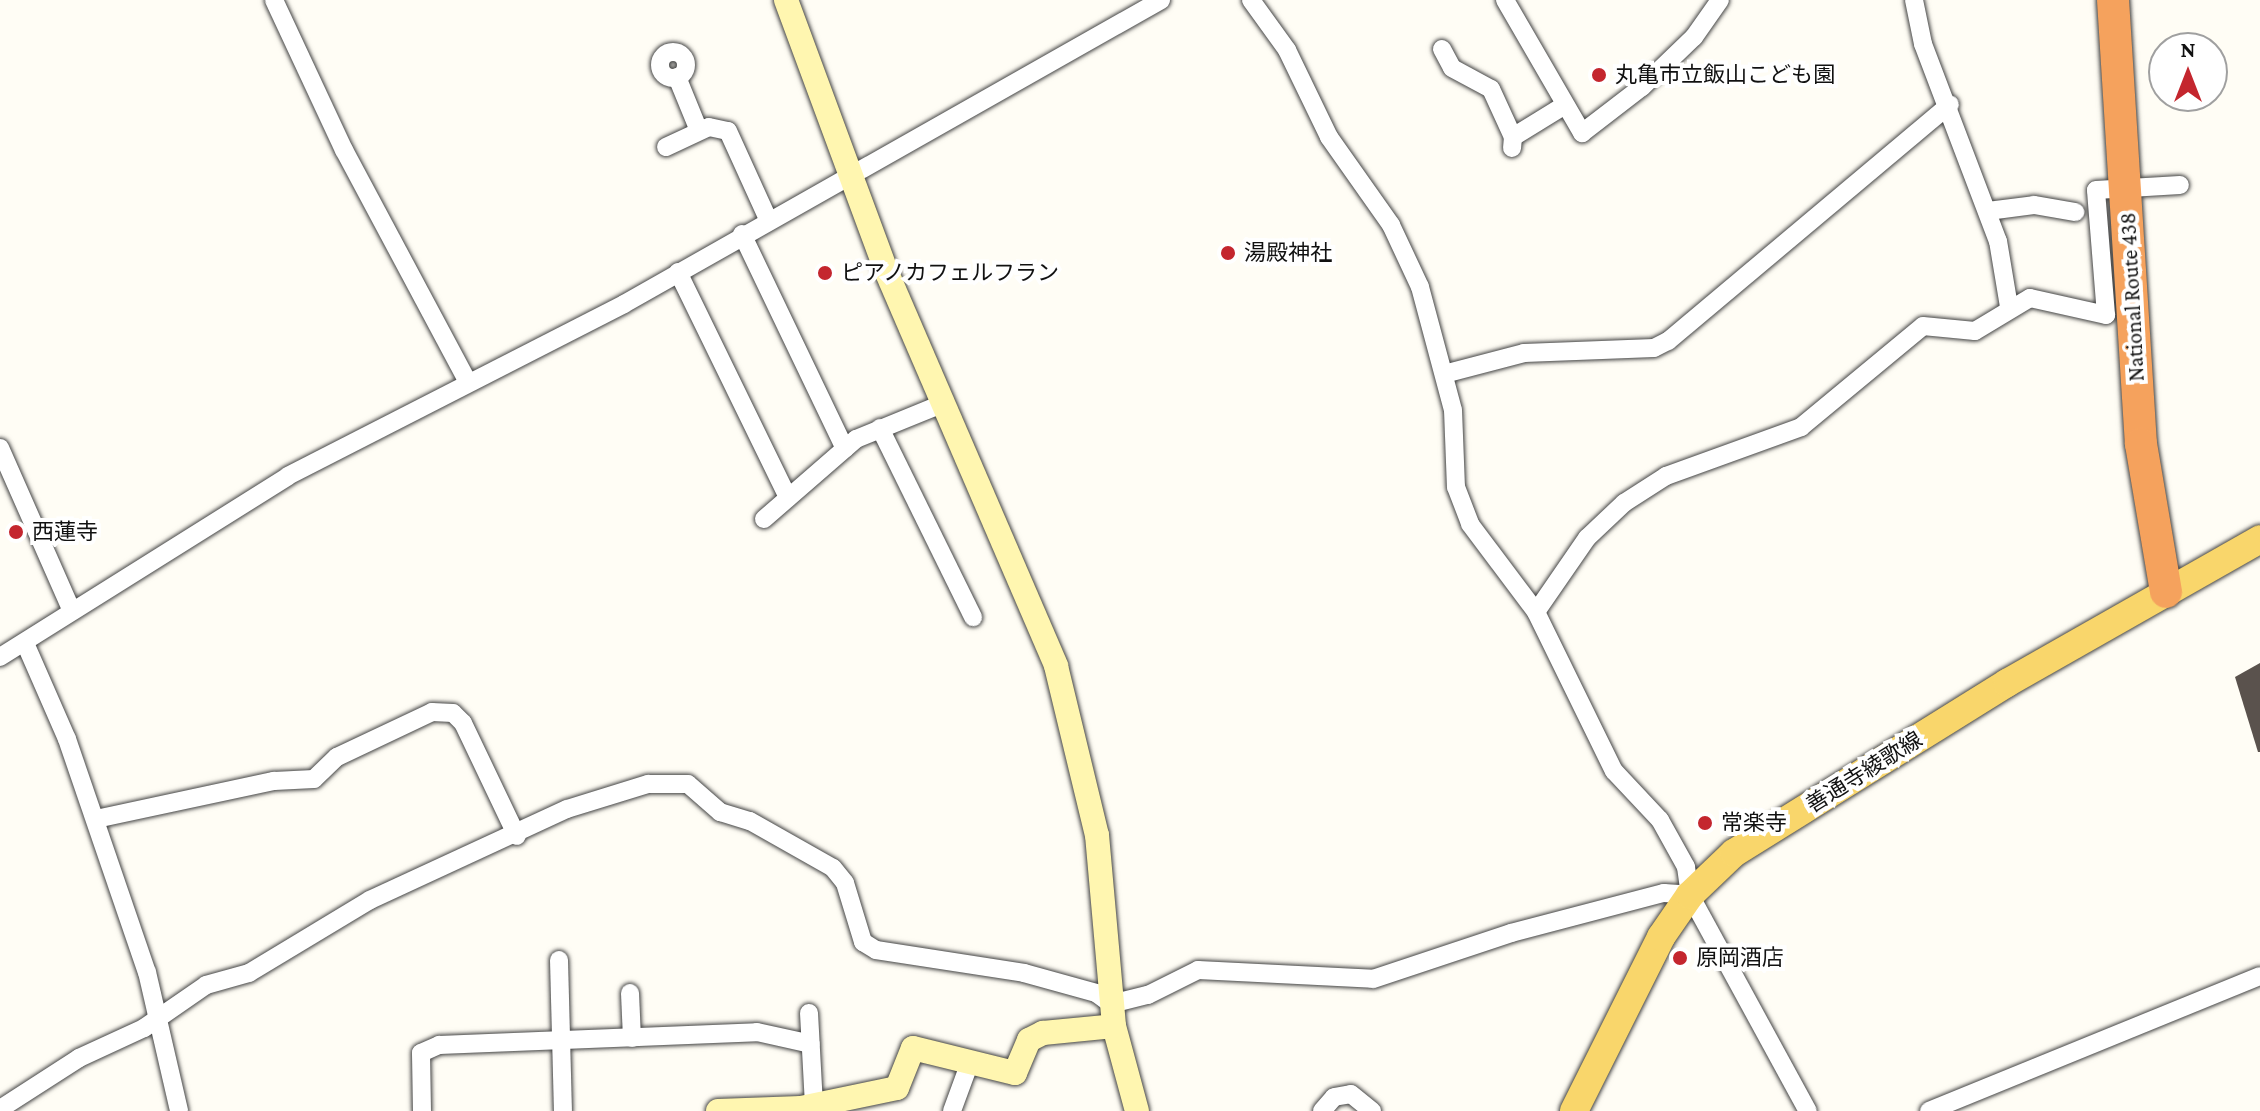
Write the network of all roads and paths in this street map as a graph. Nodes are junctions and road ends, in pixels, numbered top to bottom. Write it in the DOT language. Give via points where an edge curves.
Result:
graph roads {
  1 [pos="274,0"];
  2 [pos="786,0"];
  3 [pos="1161,0"];
  4 [pos="1251,0"];
  5 [pos="1505,0"];
  6 [pos="1720,0"];
  7 [pos="1914,0"];
  8 [pos="2113,0"];
  9 [pos="2132,0"];
  10 [pos="1442,49"];
  11 [pos="677,77"];
  12 [pos="1950,104"];
  13 [pos="1565,105"];
  14 [pos="699,131"];
  15 [pos="666,147"];
  16 [pos="849,173"];
  17 [pos="2180,185"];
  18 [pos="2134,187"];
  19 [pos="1988,211"];
  20 [pos="2075,212"];
  21 [pos="768,219"];
  22 [pos="742,234"];
  23 [pos="678,272"];
  24 [pos="2009,307"];
  25 [pos="1444,374"];
  26 [pos="468,382"];
  27 [pos="944,403"];
  28 [pos="880,428"];
  29 [pos="0,448"];
  30 [pos="845,449"];
  31 [pos="788,498"];
  32 [pos="764,519"];
  33 [pos="2260,539"];
  34 [pos="2175,587"];
  35 [pos="71,609"];
  36 [pos="1536,612"];
  37 [pos="973,617"];
  38 [pos="25,643"];
  39 [pos="0,657"];
  40 [pos="96,819"];
  41 [pos="517,836"];
  42 [pos="1690,895"];
  43 [pos="559,960"];
  44 [pos="2260,976"];
  45 [pos="630,993"];
  46 [pos="159,1012"];
  47 [pos="809,1013"];
  48 [pos="1112,1015"];
  49 [pos="632,1038"];
  50 [pos="562,1040"];
  51 [pos="811,1044"];
  52 [pos="970,1062"];
  53 [pos="872,1102"];
  54 [pos="2,1103"];
  55 [pos="814,1105"];
  56 [pos="179,1111"];
  57 [pos="422,1111"];
  58 [pos="563,1111"];
  59 [pos="718,1111"];
  60 [pos="736,1111"];
  61 [pos="952,1111"];
  62 [pos="1137,1111"];
  63 [pos="1322,1111"];
  64 [pos="1372,1111"];
  65 [pos="1574,1111"];
  66 [pos="1808,1111"];
  67 [pos="1929,1111"];
  1 -- 26 [label="street" via="344,150"];
  2 -- 16 [label="street"];
  3 -- 16 [label="street" via="995,98"];
  4 -- 25 [label="street" via="1287,50 1329,137 1406,255"];
  5 -- 13 [label="street"];
  6 -- 13 [label="street" via="1694,37 1642,87 1582,133"];
  7 -- 12 [label="street" via="1923,44"];
  8 -- 18 [label="highway, National Route 438"];
  9 -- 18 [label="highway, National Route 438"];
  10 -- 13 [label="street" via="1452,68 1491,89 1513,142"];
  11 -- 14 [label="street"];
  12 -- 19 [label="street"];
  12 -- 25 [label="street" via="1668,341 1654,348 1524,353"];
  14 -- 15 [label="street"];
  14 -- 21 [label="street" via="728,131"];
  16 -- 21 [label="street"];
  16 -- 27 [label="street"];
  17 -- 18 [label="street"];
  18 -- 24 [label="street" via="2096,190 2106,315 2030,298"];
  18 -- 34 [label="highway, National Route 438" via="2141,444"];
  19 -- 20 [label="street" via="2034,205"];
  19 -- 24 [label="street"];
  21 -- 22 [label="street"];
  22 -- 23 [label="street"];
  22 -- 30 [label="street"];
  23 -- 26 [label="street"];
  23 -- 31 [label="street"];
  24 -- 36 [label="street" via="1975,331 1923,326 1801,427 1666,476 1587,538"];
  25 -- 36 [label="street" via="1453,410 1460,504 1484,547"];
  26 -- 35 [label="street" via="288,476"];
  27 -- 28 [label="street"];
  27 -- 48 [label="street" via="1056,666 1097,835"];
  28 -- 30 [label="street"];
  28 -- 37 [label="street"];
  29 -- 35 [label="street"];
  30 -- 31 [label="street"];
  31 -- 32 [label="street"];
  33 -- 34 [label="main road, 善通寺綾歌線"];
  34 -- 42 [label="main road, 善通寺綾歌線" via="1771,828"];
  35 -- 38 [label="street"];
  36 -- 42 [label="street" via="1614,771 1660,820 1686,867"];
  38 -- 39 [label="street"];
  38 -- 40 [label="street"];
  40 -- 41 [label="street" via="274,781 314,779 337,757 432,712 453,713 463,723"];
  40 -- 46 [label="street"];
  41 -- 46 [label="street" via="370,900 249,973 206,985"];
  41 -- 48 [label="street" via="619,791 669,781 688,784 720,812 750,821 833,868 845,883 863,942 876,950 1024,973 1096,993"];
  42 -- 48 [label="street" via="1664,893 1511,933 1373,979 1198,970"];
  42 -- 65 [label="main road, 善通寺綾歌線" via="1661,937"];
  42 -- 66 [label="street"];
  43 -- 50 [label="street"];
  44 -- 67 [label="street"];
  45 -- 49 [label="street"];
  46 -- 54 [label="street" via="144,1028"];
  46 -- 56 [label="street" via="155,1028"];
  47 -- 51 [label="street"];
  48 -- 52 [label="street" via="1029,1040 1015,1073"];
  48 -- 62 [label="street"];
  49 -- 50 [label="street"];
  49 -- 51 [label="street" via="757,1032"];
  50 -- 57 [label="street" via="439,1045 421,1053"];
  50 -- 58 [label="street"];
  51 -- 55 [label="street"];
  52 -- 53 [label="street" via="913,1048 897,1088"];
  52 -- 61 [label="street"];
  53 -- 55 [label="street"];
  55 -- 60 [label="street"];
  59 -- 60 [label="street"];
  63 -- 64 [label="street" via="1334,1097 1351,1094"];
}
